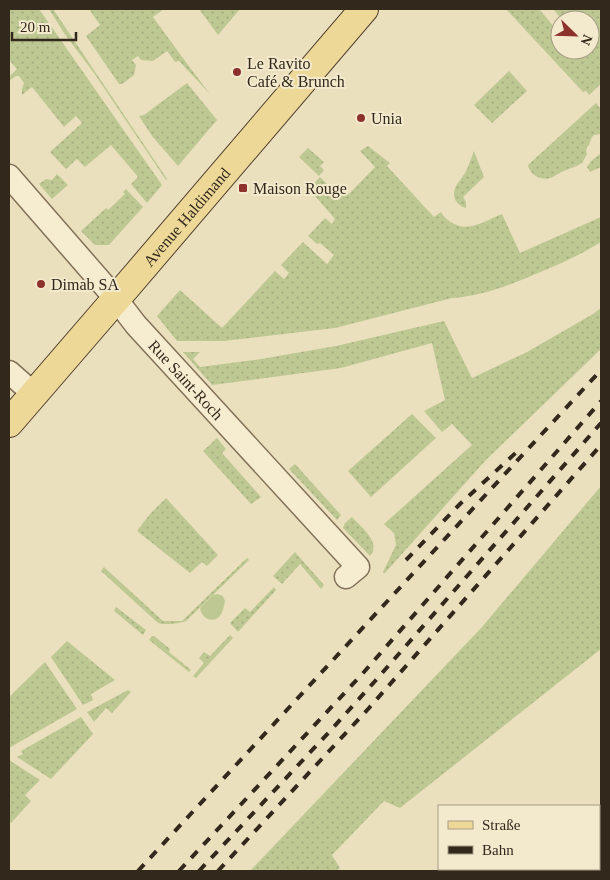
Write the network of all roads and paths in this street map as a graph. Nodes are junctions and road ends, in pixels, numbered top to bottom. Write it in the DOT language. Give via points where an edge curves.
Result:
graph roads {
  1 [pos="364,9"];
  2 [pos="9,176"];
  3 [pos="116,299"];
  4 [pos="9,372"];
  5 [pos="34,394"];
  6 [pos="9,423"];
  7 [pos="346,577"];
  1 -- 3 [label="main road, Avenue Haldimand"];
  2 -- 3 [label="street, Rue Saint-Roch"];
  3 -- 5 [label="main road, Avenue Haldimand"];
  3 -- 7 [label="street, Rue Saint-Roch" via="136,325 358,567"];
  4 -- 5 [label="street"];
  5 -- 6 [label="main road, Avenue Haldimand"];
}
